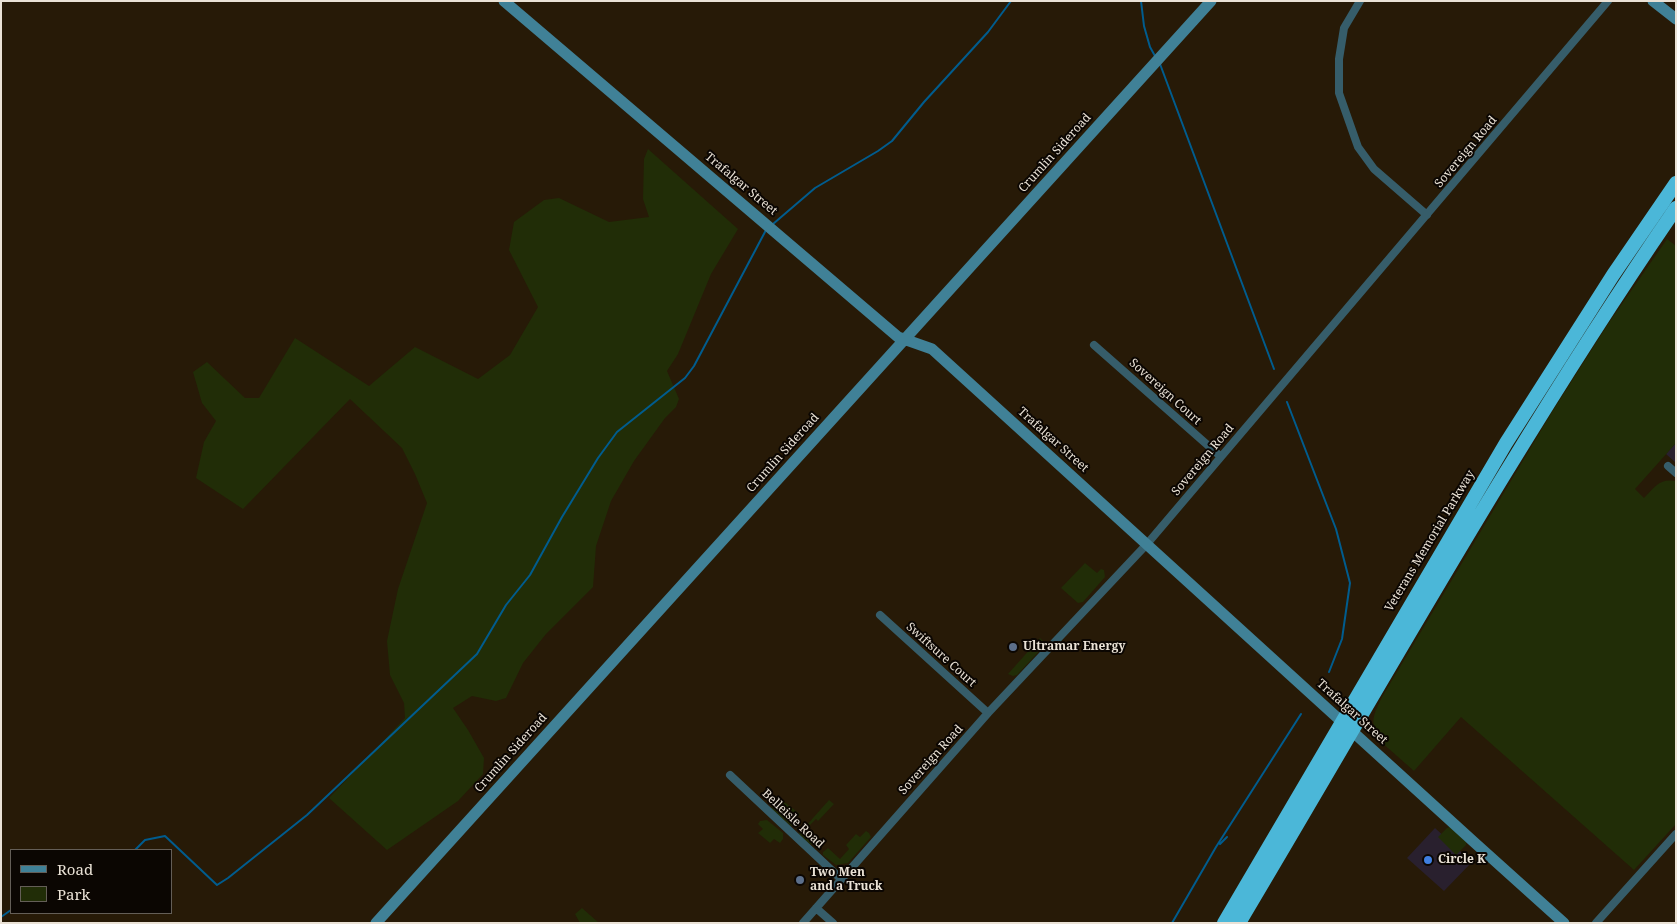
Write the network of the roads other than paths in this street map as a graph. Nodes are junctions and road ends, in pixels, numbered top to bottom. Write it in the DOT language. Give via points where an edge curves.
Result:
graph roads {
  1 [pos="504,1"];
  2 [pos="1211,1"];
  3 [pos="1360,1"];
  4 [pos="1608,1"];
  5 [pos="1654,1"];
  6 [pos="1676,19"];
  7 [pos="1676,183"];
  8 [pos="1676,208"];
  9 [pos="1427,215"];
  10 [pos="904,339"];
  11 [pos="1094,345"];
  12 [pos="1220,456"];
  13 [pos="1668,466"];
  14 [pos="1676,473"];
  15 [pos="1146,544"];
  16 [pos="880,615"];
  17 [pos="988,713"];
  18 [pos="1342,722"];
  19 [pos="1353,731"];
  20 [pos="730,775"];
  21 [pos="1676,834"];
  22 [pos="841,879"];
  23 [pos="816,908"];
  24 [pos="376,923"];
  25 [pos="803,923"];
  26 [pos="833,923"];
  27 [pos="1224,923"];
  28 [pos="1239,923"];
  29 [pos="1564,923"];
  30 [pos="1596,923"];
  1 -- 10 [label="main road, Trafalgar Street"];
  2 -- 10 [label="main road, Crumlin Sideroad"];
  3 -- 9 [label="street" via="1344,28 1339,59 1341,100 1358,147 1374,169"];
  4 -- 9 [label="street, Sovereign Road"];
  5 -- 6 [label="main road"];
  7 -- 18 [label="highway, Veterans Memorial Parkway" via="1613,275 1506,444"];
  8 -- 19 [label="highway" via="1611,302"];
  9 -- 12 [label="street, Sovereign Road"];
  10 -- 15 [label="main road, Trafalgar Street" via="932,348"];
  10 -- 24 [label="main road, Crumlin Sideroad"];
  11 -- 12 [label="street, Sovereign Court"];
  12 -- 15 [label="street, Sovereign Road"];
  13 -- 14 [label="street"];
  15 -- 17 [label="street, Sovereign Road"];
  15 -- 18 [label="main road, Trafalgar Street"];
  16 -- 17 [label="street, Swiftsure Court"];
  17 -- 22 [label="street, Sovereign Road"];
  18 -- 19 [label="main road, Trafalgar Street"];
  18 -- 27 [label="highway, Veterans Memorial Parkway"];
  19 -- 28 [label="highway"];
  19 -- 29 [label="main road, Trafalgar Street"];
  20 -- 22 [label="street, Belleisle Road"];
  21 -- 30 [label="street"];
  22 -- 23 [label="street, Sovereign Road"];
  23 -- 25 [label="street, Sovereign Road"];
  23 -- 26 [label="street"];
}
